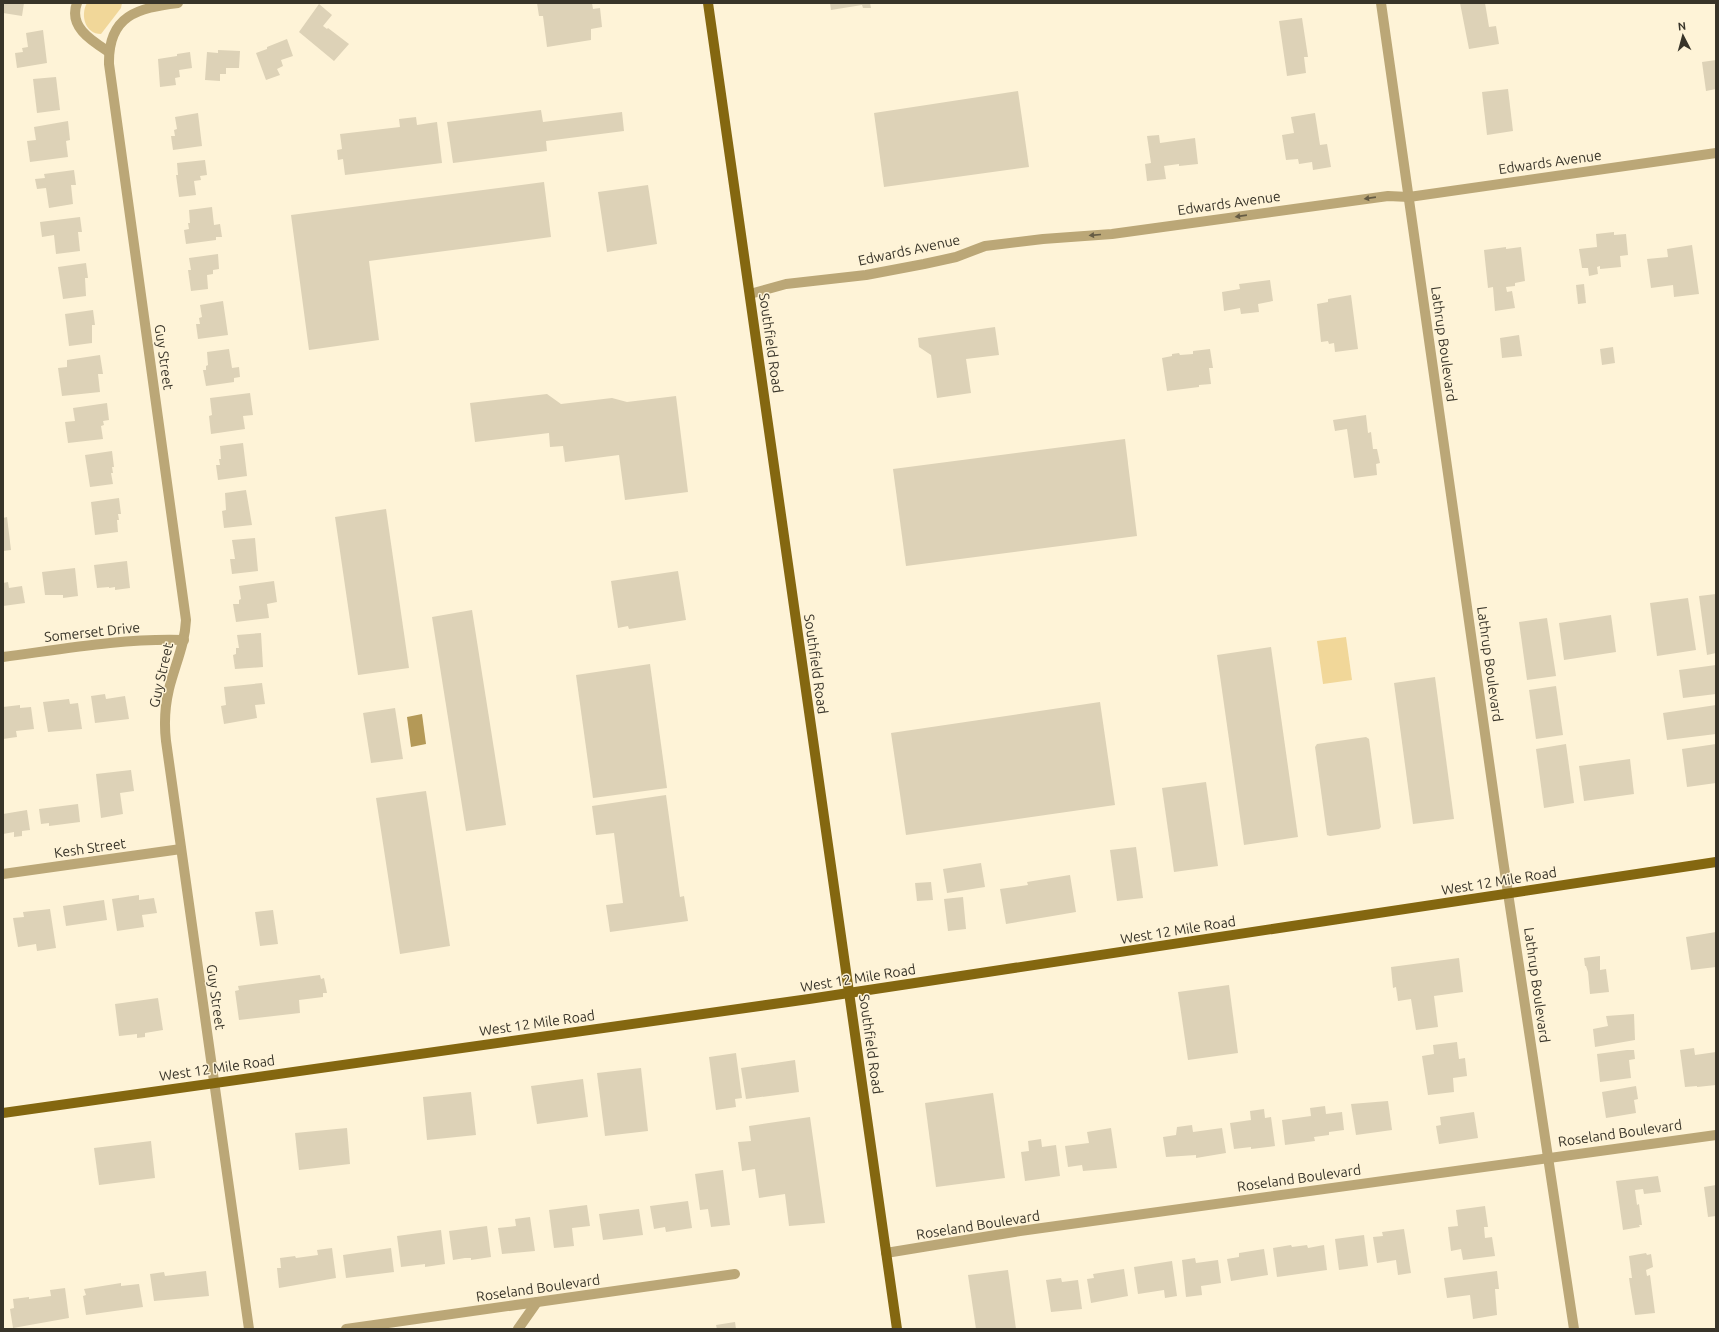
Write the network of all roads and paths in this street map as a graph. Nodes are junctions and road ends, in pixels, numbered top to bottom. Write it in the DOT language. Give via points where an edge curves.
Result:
graph roads {
  1 [pos="78,3"];
  2 [pos="178,3"];
  3 [pos="708,3"];
  4 [pos="1381,3"];
  5 [pos="139,6"];
  6 [pos="109,52"];
  7 [pos="1716,153"];
  8 [pos="1409,197"];
  9 [pos="750,294"];
  10 [pos="184,640"];
  11 [pos="3,657"];
  12 [pos="181,849"];
  13 [pos="1716,862"];
  14 [pos="3,874"];
  15 [pos="1509,894"];
  16 [pos="849,993"];
  17 [pos="215,1083"];
  18 [pos="3,1113"];
  19 [pos="1716,1135"];
  20 [pos="1548,1157"];
  21 [pos="886,1253"];
  22 [pos="735,1274"];
  23 [pos="537,1302"];
  24 [pos="249,1329"];
  25 [pos="346,1329"];
  26 [pos="518,1329"];
  27 [pos="898,1329"];
  28 [pos="1574,1329"];
  1 -- 6 [label="street" via="75,14 78,27"];
  2 -- 5 [label="street, Guy Street"];
  3 -- 9 [label="main road, Southfield Road"];
  4 -- 8 [label="street, Lathrup Boulevard"];
  5 -- 6 [label="street, Guy Street" via="115,34"];
  6 -- 10 [label="street, Guy Street" via="186,624"];
  7 -- 8 [label="street, Edwards Avenue"];
  8 -- 9 [label="street, Edwards Avenue, one-way" via="1388,196 1112,234 985,246 956,257 924,264 866,275 786,284"];
  8 -- 15 [label="street, Lathrup Boulevard"];
  9 -- 16 [label="main road, Southfield Road"];
  10 -- 11 [label="street, Somerset Drive" via="116,641"];
  10 -- 12 [label="street, Guy Street" via="169,689 165,727"];
  12 -- 14 [label="street, Kesh Street"];
  12 -- 17 [label="street, Guy Street"];
  13 -- 15 [label="main road, West 12 Mile Road"];
  15 -- 16 [label="main road, West 12 Mile Road"];
  15 -- 20 [label="street, Lathrup Boulevard"];
  16 -- 17 [label="main road, West 12 Mile Road"];
  16 -- 21 [label="main road, Southfield Road"];
  17 -- 18 [label="main road, West 12 Mile Road"];
  17 -- 24 [label="street, Guy Street"];
  19 -- 20 [label="street, Roseland Boulevard"];
  20 -- 21 [label="street, Roseland Boulevard" via="1020,1231"];
  20 -- 28 [label="street, Lathrup Boulevard"];
  21 -- 27 [label="main road, Southfield Road"];
  22 -- 23 [label="street, Roseland Boulevard"];
  23 -- 25 [label="street, Roseland Boulevard"];
  23 -- 26 [label="street"];
}
